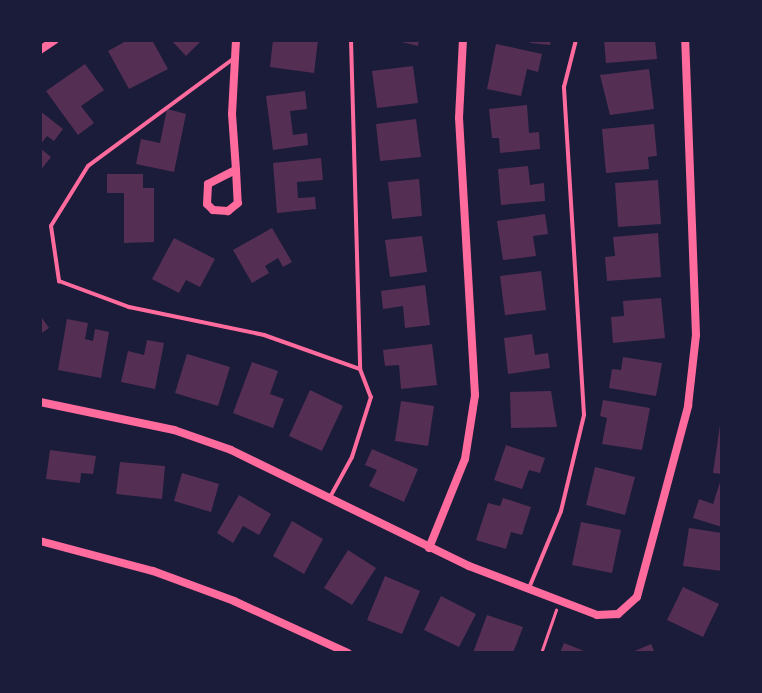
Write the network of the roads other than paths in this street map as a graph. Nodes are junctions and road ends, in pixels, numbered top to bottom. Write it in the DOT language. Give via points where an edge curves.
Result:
graph roads {
  1 [pos="55,40"];
  2 [pos="236,40"];
  3 [pos="351,40"];
  4 [pos="463,40"];
  5 [pos="576,40"];
  6 [pos="685,40"];
  7 [pos="40,50"];
  8 [pos="233,59"];
  9 [pos="236,170"];
  10 [pos="360,369"];
  11 [pos="40,402"];
  12 [pos="329,500"];
  13 [pos="40,541"];
  14 [pos="429,548"];
  15 [pos="529,588"];
  16 [pos="348,653"];
  1 -- 7 [label="street"];
  2 -- 8 [label="street"];
  3 -- 10 [label="lane"];
  4 -- 14 [label="street" via="459,118 475,395 465,459"];
  5 -- 15 [label="lane" via="564,87 584,415 561,511"];
  6 -- 15 [label="street" via="696,335 688,406 637,597 618,614 597,615"];
  8 -- 9 [label="street"];
  8 -- 10 [label="lane" via="88,166 51,226 59,281 129,307 264,335"];
  9 -- 9 [label="street" via="208,184 207,204 213,210 228,211 238,203"];
  10 -- 12 [label="lane" via="371,397 352,457"];
  11 -- 12 [label="street" via="174,430 231,450"];
  12 -- 14 [label="street"];
  13 -- 16 [label="street" via="180,581"];
  14 -- 15 [label="street"];
}
